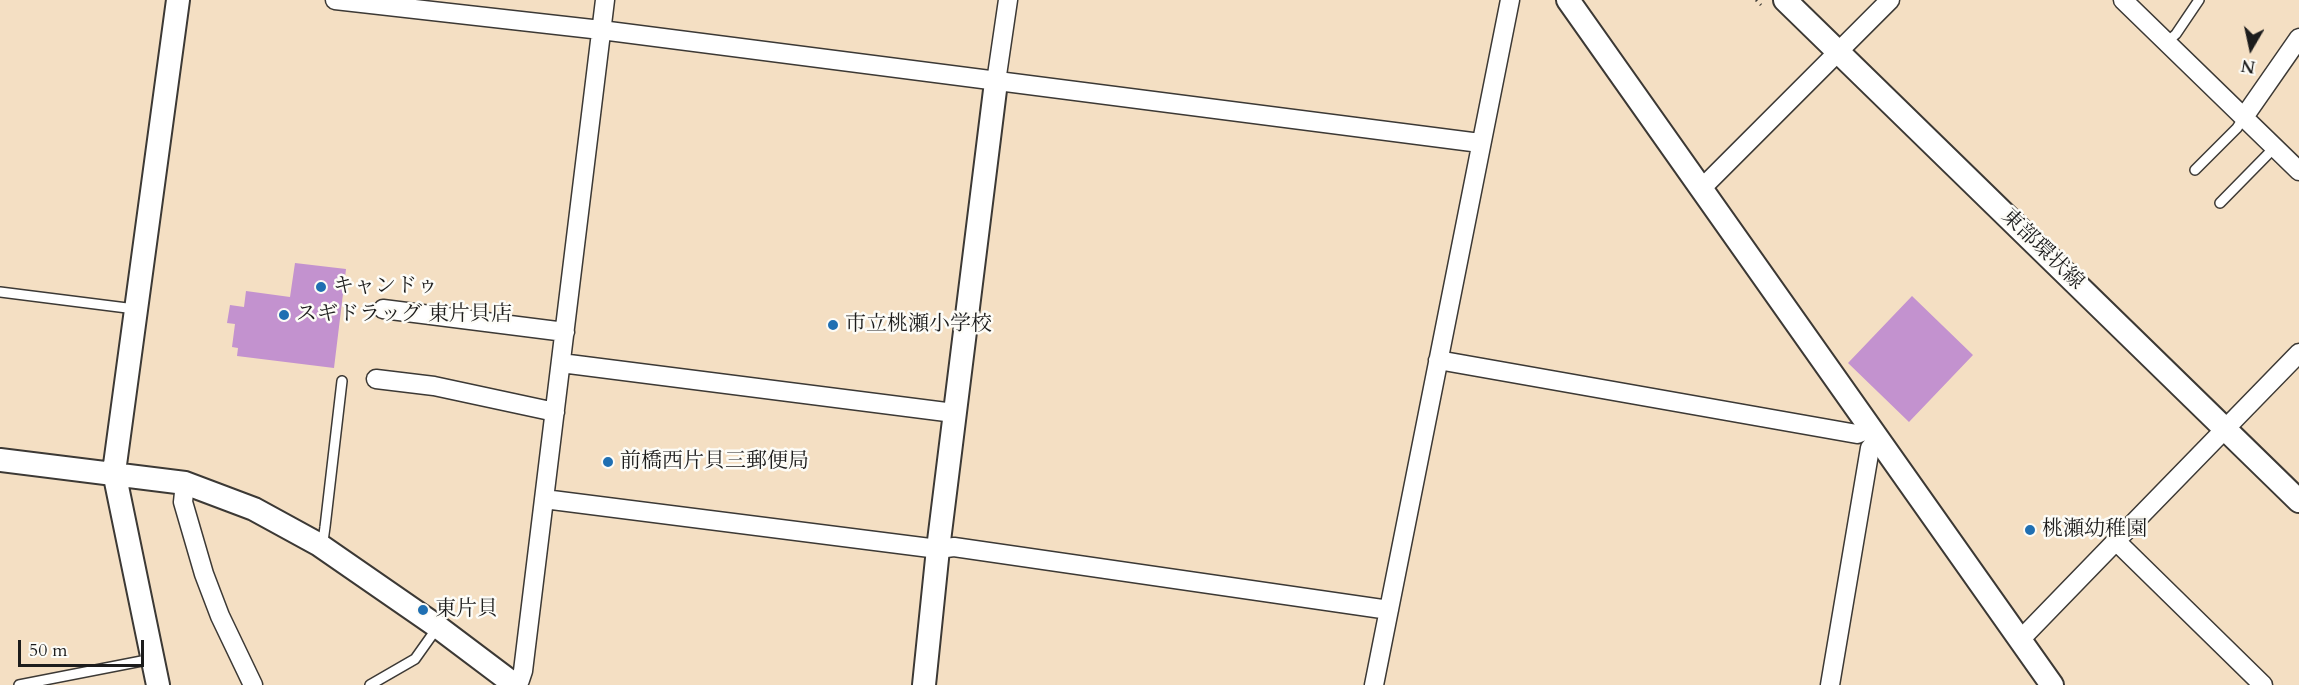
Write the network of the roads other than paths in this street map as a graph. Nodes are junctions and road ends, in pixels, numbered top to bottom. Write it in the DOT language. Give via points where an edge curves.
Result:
graph roads {
  1 [pos="178,0"];
  2 [pos="335,0"];
  3 [pos="604,0"];
  4 [pos="1008,0"];
  5 [pos="1510,0"];
  6 [pos="1568,0"];
  7 [pos="1785,0"];
  8 [pos="1890,0"];
  9 [pos="2123,0"];
  10 [pos="2199,0"];
  11 [pos="601,30"];
  12 [pos="2299,38"];
  13 [pos="2167,42"];
  14 [pos="1840,52"];
  15 [pos="996,82"];
  16 [pos="2244,117"];
  17 [pos="1480,143"];
  18 [pos="2275,147"];
  19 [pos="2195,170"];
  20 [pos="2299,171"];
  21 [pos="1701,189"];
  22 [pos="2220,203"];
  23 [pos="0,292"];
  24 [pos="135,309"];
  25 [pos="383,309"];
  26 [pos="565,332"];
  27 [pos="2299,353"];
  28 [pos="1438,360"];
  29 [pos="561,363"];
  30 [pos="376,379"];
  31 [pos="342,381"];
  32 [pos="555,412"];
  33 [pos="954,413"];
  34 [pos="2224,428"];
  35 [pos="1875,433"];
  36 [pos="0,460"];
  37 [pos="114,472"];
  38 [pos="185,483"];
  39 [pos="543,499"];
  40 [pos="2299,501"];
  41 [pos="2116,541"];
  42 [pos="318,544"];
  43 [pos="938,549"];
  44 [pos="1389,610"];
  45 [pos="438,627"];
  46 [pos="2020,640"];
  47 [pos="154,659"];
  48 [pos="511,684"];
  49 [pos="19,685"];
  50 [pos="158,685"];
  51 [pos="254,685"];
  52 [pos="370,685"];
  53 [pos="924,685"];
  54 [pos="1374,685"];
  55 [pos="1830,685"];
  56 [pos="2052,685"];
  57 [pos="2263,685"];
  1 -- 24 [label="street"];
  2 -- 11 [label="street"];
  3 -- 11 [label="street"];
  4 -- 15 [label="street"];
  5 -- 17 [label="street"];
  6 -- 21 [label="street"];
  7 -- 14 [label="street, 東部環状線"];
  8 -- 14 [label="street"];
  9 -- 13 [label="street"];
  10 -- 13 [label="lane"];
  11 -- 15 [label="street"];
  11 -- 26 [label="street"];
  12 -- 16 [label="street"];
  13 -- 16 [label="street"];
  14 -- 21 [label="street"];
  14 -- 34 [label="street, 東部環状線"];
  15 -- 17 [label="street"];
  15 -- 33 [label="street"];
  16 -- 18 [label="street"];
  16 -- 19 [label="lane"];
  17 -- 28 [label="street"];
  18 -- 20 [label="street"];
  18 -- 22 [label="lane"];
  21 -- 35 [label="street"];
  23 -- 24 [label="lane"];
  24 -- 37 [label="street"];
  25 -- 26 [label="street"];
  26 -- 29 [label="street"];
  27 -- 34 [label="street"];
  28 -- 35 [label="street" via="1857,434"];
  28 -- 44 [label="street"];
  29 -- 32 [label="street"];
  29 -- 33 [label="street"];
  30 -- 32 [label="street" via="434,386"];
  31 -- 42 [label="lane" via="323,541"];
  32 -- 39 [label="street"];
  33 -- 43 [label="street"];
  34 -- 40 [label="street, 東部環状線"];
  34 -- 41 [label="street"];
  35 -- 46 [label="street"];
  35 -- 55 [label="street"];
  36 -- 37 [label="street"];
  37 -- 38 [label="street"];
  37 -- 47 [label="street"];
  38 -- 42 [label="street" via="254,509"];
  38 -- 51 [label="street" via="183,502 204,574"];
  39 -- 43 [label="street"];
  39 -- 48 [label="street" via="523,671 520,680"];
  41 -- 46 [label="street"];
  41 -- 57 [label="street"];
  42 -- 45 [label="street"];
  43 -- 44 [label="street" via="954,547"];
  43 -- 53 [label="street"];
  44 -- 54 [label="street"];
  45 -- 48 [label="street"];
  45 -- 52 [label="lane" via="416,659"];
  46 -- 56 [label="street"];
  47 -- 49 [label="lane"];
  47 -- 50 [label="street"];
}
